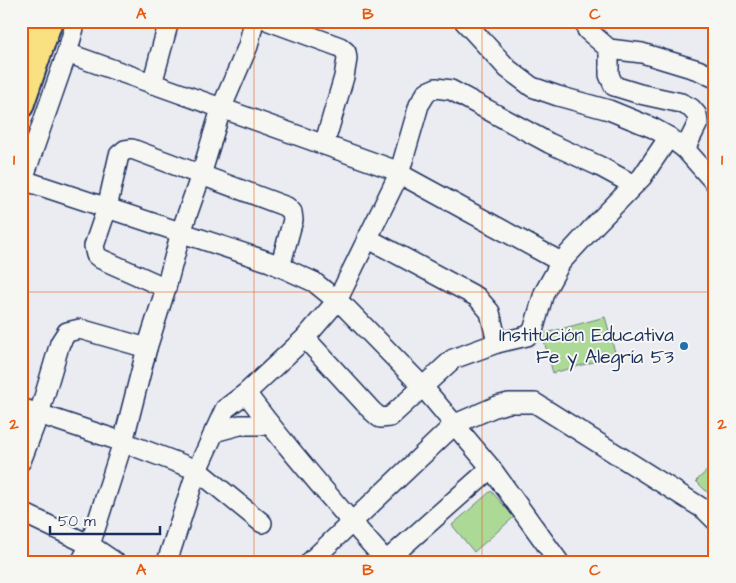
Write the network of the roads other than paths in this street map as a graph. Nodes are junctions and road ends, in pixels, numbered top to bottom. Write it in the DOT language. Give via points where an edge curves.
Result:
graph roads {
  1 [pos="28,21"];
  2 [pos="50,21"];
  3 [pos="76,21"];
  4 [pos="169,21"];
  5 [pos="254,21"];
  6 [pos="269,21"];
  7 [pos="464,21"];
  8 [pos="586,21"];
  9 [pos="21,43"];
  10 [pos="609,49"];
  11 [pos="67,53"];
  12 [pos="715,78"];
  13 [pos="152,84"];
  14 [pos="21,106"];
  15 [pos="221,109"];
  16 [pos="669,137"];
  17 [pos="324,145"];
  18 [pos="685,149"];
  19 [pos="399,174"];
  20 [pos="201,175"];
  21 [pos="22,182"];
  22 [pos="715,183"];
  23 [pos="634,185"];
  24 [pos="107,208"];
  25 [pos="181,232"];
  26 [pos="367,238"];
  27 [pos="561,262"];
  28 [pos="280,267"];
  29 [pos="166,288"];
  30 [pos="337,301"];
  31 [pos="305,338"];
  32 [pos="497,343"];
  33 [pos="147,348"];
  34 [pos="423,387"];
  35 [pos="246,393"];
  36 [pos="21,408"];
  37 [pos="39,414"];
  38 [pos="455,424"];
  39 [pos="270,425"];
  40 [pos="214,432"];
  41 [pos="124,442"];
  42 [pos="21,461"];
  43 [pos="491,468"];
  44 [pos="197,470"];
  45 [pos="21,512"];
  46 [pos="715,520"];
  47 [pos="262,523"];
  48 [pos="352,523"];
  49 [pos="90,545"];
  50 [pos="386,561"];
  51 [pos="81,562"];
  52 [pos="115,562"];
  53 [pos="167,562"];
  54 [pos="310,562"];
  55 [pos="559,562"];
  1 -- 9 [label="main road"];
  2 -- 14 [label="main road"];
  3 -- 11 [label="street"];
  4 -- 13 [label="street"];
  5 -- 15 [label="street" via="248,46"];
  6 -- 17 [label="street" via="346,52 344,77"];
  7 -- 16 [label="street" via="508,69 532,87 609,110"];
  8 -- 10 [label="street" via="587,30"];
  10 -- 12 [label="street" via="642,53"];
  10 -- 18 [label="street" via="608,75 614,86 680,103 697,115 698,123"];
  11 -- 13 [label="street"];
  11 -- 21 [label="street"];
  13 -- 15 [label="street"];
  15 -- 17 [label="street"];
  15 -- 20 [label="street"];
  16 -- 18 [label="street"];
  16 -- 23 [label="street"];
  17 -- 19 [label="street"];
  18 -- 22 [label="street"];
  19 -- 23 [label="street" via="419,105 427,92 436,88 452,90"];
  19 -- 26 [label="street"];
  19 -- 27 [label="street"];
  20 -- 24 [label="street" via="132,149 125,150 119,155"];
  20 -- 25 [label="street"];
  20 -- 28 [label="street" via="287,207 292,212 293,220"];
  21 -- 24 [label="street"];
  23 -- 27 [label="street"];
  24 -- 25 [label="street"];
  24 -- 29 [label="street" via="94,246 96,254"];
  25 -- 28 [label="street"];
  25 -- 29 [label="street"];
  26 -- 30 [label="street"];
  26 -- 32 [label="street" via="477,297 490,312"];
  27 -- 32 [label="street" via="544,293 533,330 527,336"];
  28 -- 30 [label="street" via="314,282"];
  29 -- 33 [label="street"];
  30 -- 31 [label="street"];
  30 -- 34 [label="street"];
  31 -- 34 [label="street" via="380,418 390,417"];
  31 -- 35 [label="street"];
  32 -- 34 [label="street" via="453,359"];
  33 -- 37 [label="street" via="80,329 67,332 60,343"];
  33 -- 41 [label="street"];
  34 -- 38 [label="street"];
  35 -- 39 [label="street"];
  35 -- 40 [label="street" via="225,409"];
  36 -- 37 [label="street"];
  37 -- 41 [label="street"];
  37 -- 42 [label="street"];
  38 -- 43 [label="street"];
  38 -- 46 [label="street" via="497,406 535,403 705,510"];
  38 -- 48 [label="street"];
  39 -- 40 [label="street" via="240,425"];
  39 -- 48 [label="street"];
  40 -- 44 [label="street"];
  41 -- 44 [label="street"];
  41 -- 49 [label="street"];
  43 -- 50 [label="street"];
  43 -- 55 [label="street"];
  44 -- 47 [label="street"];
  44 -- 53 [label="street"];
  45 -- 49 [label="street"];
  48 -- 50 [label="street"];
  48 -- 54 [label="street"];
  49 -- 51 [label="street"];
  49 -- 52 [label="street"];
}
